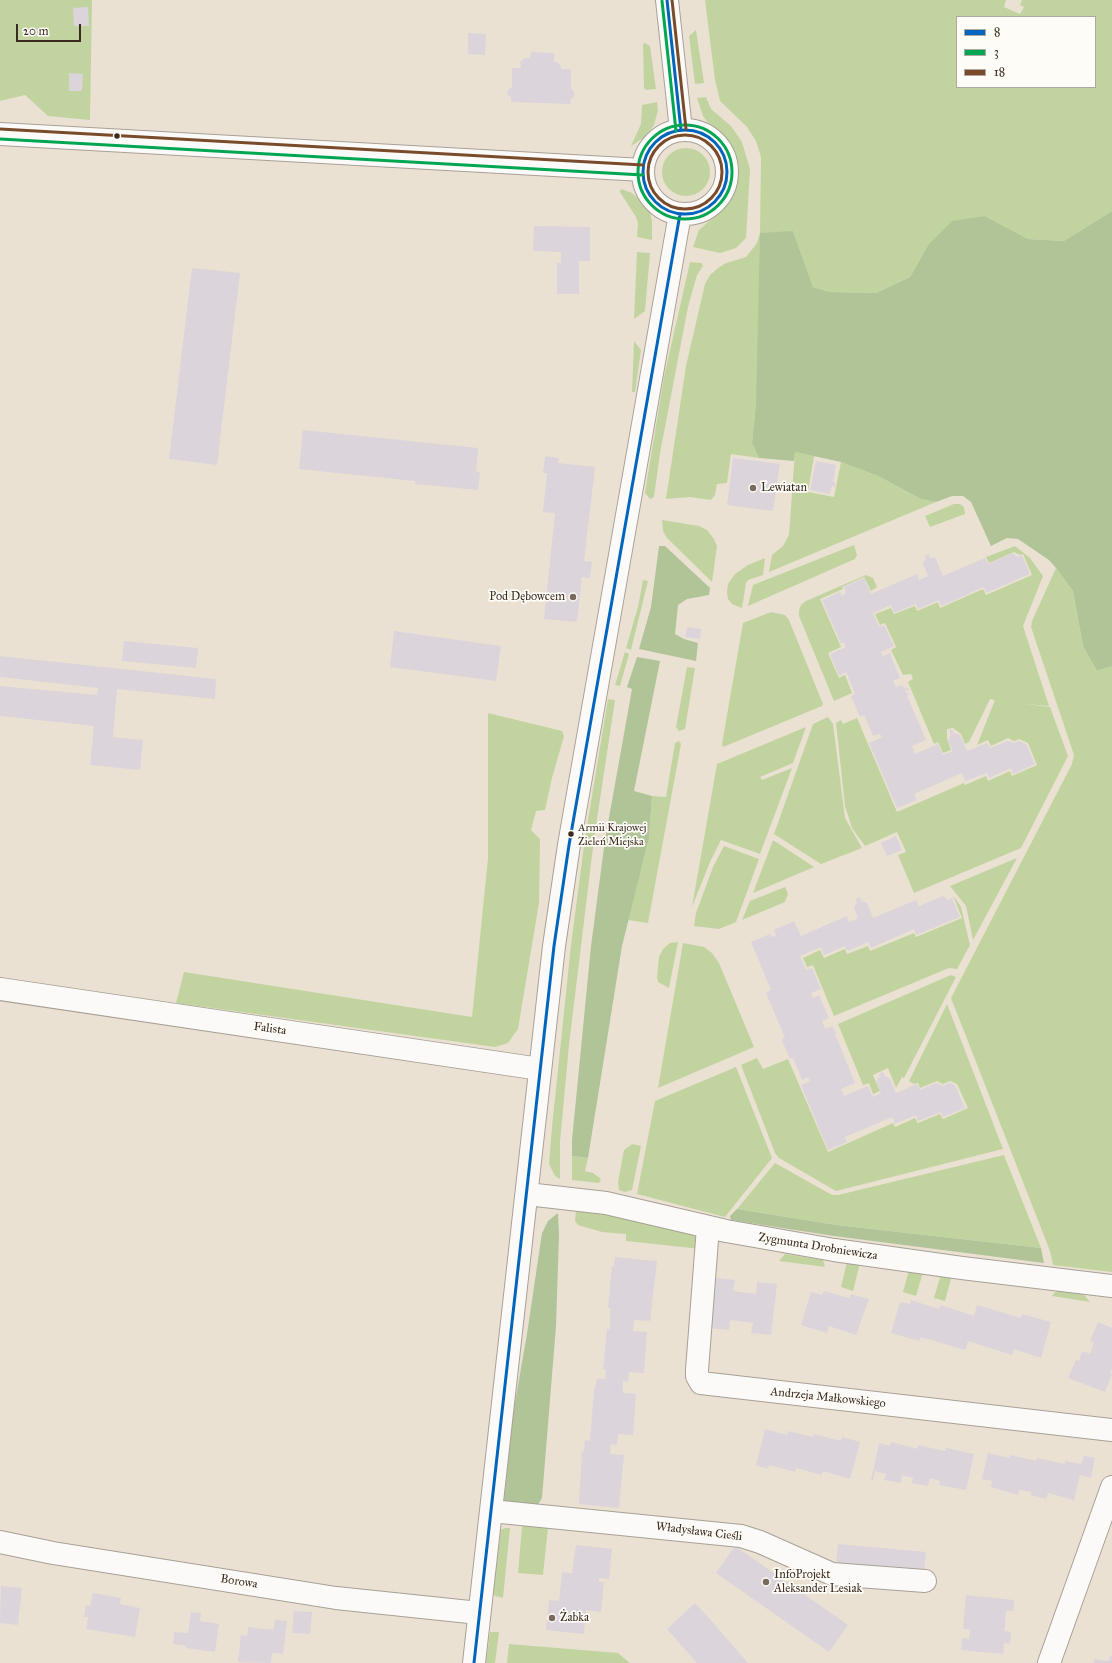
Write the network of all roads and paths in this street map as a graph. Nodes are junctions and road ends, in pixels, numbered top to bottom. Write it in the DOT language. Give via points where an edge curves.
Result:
graph roads {
  1 [pos="667,0"];
  2 [pos="681,130"];
  3 [pos="0,134"];
  4 [pos="643,170"];
  5 [pos="680,214"];
  6 [pos="0,989"];
  7 [pos="540,1069"];
  8 [pos="527,1194"];
  9 [pos="708,1227"];
  10 [pos="1112,1286"];
  11 [pos="1112,1430"];
  12 [pos="1112,1487"];
  13 [pos="491,1511"];
  14 [pos="0,1542"];
  15 [pos="925,1581"];
  16 [pos="479,1613"];
  17 [pos="474,1663"];
  18 [pos="1049,1663"];
  1 -- 2 [label="street"];
  2 -- 4 [label="street" via="669,132 651,147 645,158"];
  2 -- 5 [label="street" via="694,130 706,135 720,148 728,166 725,185 716,202 705,210 693,214"];
  3 -- 4 [label="street"];
  4 -- 5 [label="street" via="652,200 670,212"];
  5 -- 7 [label="street" via="569,846"];
  6 -- 7 [label="street, Falista"];
  7 -- 8 [label="street"];
  8 -- 9 [label="street, Zygmunta Drobniewicza" via="606,1203"];
  8 -- 13 [label="street"];
  9 -- 10 [label="street, Zygmunta Drobniewicza" via="834,1250"];
  9 -- 11 [label="street, Andrzeja Małkowskiego" via="697,1370 701,1383"];
  12 -- 18 [label="street"];
  13 -- 15 [label="street, Władysława Cieśli" via="741,1536 832,1574"];
  13 -- 16 [label="street"];
  14 -- 16 [label="street, Borowa" via="53,1553 336,1598"];
  16 -- 17 [label="street"];
}
